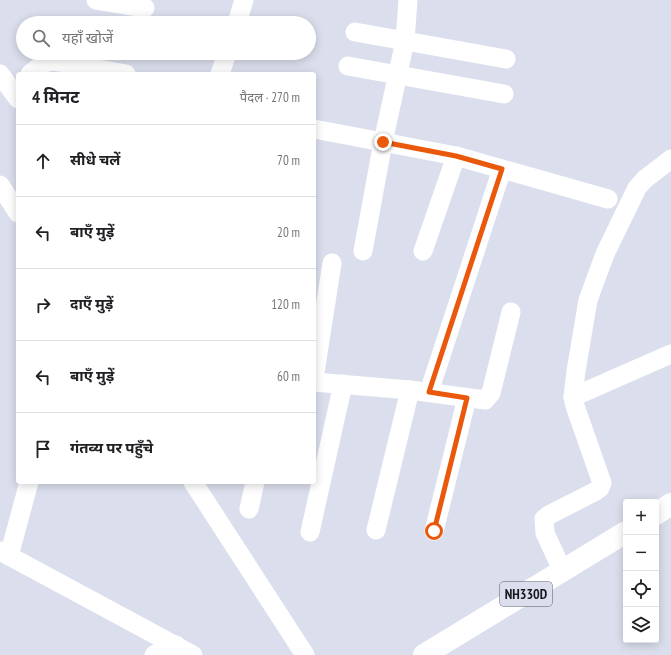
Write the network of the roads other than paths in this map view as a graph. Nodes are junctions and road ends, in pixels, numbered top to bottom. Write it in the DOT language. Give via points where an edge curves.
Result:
graph roads {
  1 [pos="96,0"];
  2 [pos="244,0"];
  3 [pos="408,0"];
  4 [pos="144,10"];
  5 [pos="239,16"];
  6 [pos="355,32"];
  7 [pos="405,41"];
  8 [pos="506,59"];
  9 [pos="225,60"];
  10 [pos="348,66"];
  11 [pos="33,72"];
  12 [pos="113,72"];
  13 [pos="221,72"];
  14 [pos="0,74"];
  15 [pos="398,76"];
  16 [pos="16,91"];
  17 [pos="504,94"];
  18 [pos="316,132"];
  19 [pos="383,142"];
  20 [pos="456,156"];
  21 [pos="671,159"];
  22 [pos="502,169"];
  23 [pos="0,185"];
  24 [pos="608,199"];
  25 [pos="16,210"];
  26 [pos="363,251"];
  27 [pos="423,251"];
  28 [pos="332,263"];
  29 [pos="511,312"];
  30 [pos="671,354"];
  31 [pos="316,366"];
  32 [pos="316,382"];
  33 [pos="343,384"];
  34 [pos="410,390"];
  35 [pos="429,392"];
  36 [pos="573,397"];
  37 [pos="467,398"];
  38 [pos="28,484"];
  39 [pos="195,484"];
  40 [pos="255,484"];
  41 [pos="671,504"];
  42 [pos="249,509"];
  43 [pos="659,512"];
  44 [pos="376,530"];
  45 [pos="434,531"];
  46 [pos="310,532"];
  47 [pos="623,534"];
  48 [pos="4,553"];
  49 [pos="563,572"];
  50 [pos="176,645"];
  51 [pos="154,655"];
  52 [pos="193,655"];
  53 [pos="305,655"];
  54 [pos="424,655"];
  1 -- 4 [label="street"];
  2 -- 5 [label="street"];
  3 -- 7 [label="street"];
  6 -- 7 [label="street"];
  7 -- 8 [label="street"];
  7 -- 15 [label="street"];
  9 -- 13 [label="street"];
  10 -- 15 [label="street"];
  11 -- 12 [label="street" via="44,63 53,61"];
  14 -- 16 [label="street"];
  15 -- 17 [label="street"];
  15 -- 19 [label="street"];
  18 -- 19 [label="street"];
  19 -- 20 [label="street"];
  19 -- 26 [label="street"];
  20 -- 22 [label="street"];
  20 -- 27 [label="street"];
  21 -- 36 [label="street" via="644,179 637,188 605,254 588,300"];
  22 -- 24 [label="street"];
  22 -- 35 [label="street"];
  23 -- 25 [label="street"];
  28 -- 31 [label="street"];
  29 -- 37 [label="street" via="491,393 485,400"];
  30 -- 36 [label="street"];
  32 -- 33 [label="street"];
  33 -- 34 [label="street"];
  33 -- 46 [label="street"];
  34 -- 35 [label="street"];
  34 -- 44 [label="street"];
  35 -- 37 [label="street"];
  36 -- 49 [label="street" via="602,482 596,491 544,519 545,533"];
  37 -- 45 [label="street"];
  38 -- 48 [label="street"];
  39 -- 53 [label="street"];
  40 -- 42 [label="street"];
  41 -- 43 [label="highway"];
  47 -- 49 [label="highway, NH330D"];
  48 -- 50 [label="street"];
  49 -- 54 [label="highway, NH330D"];
  50 -- 51 [label="street"];
  50 -- 52 [label="street"];
}
